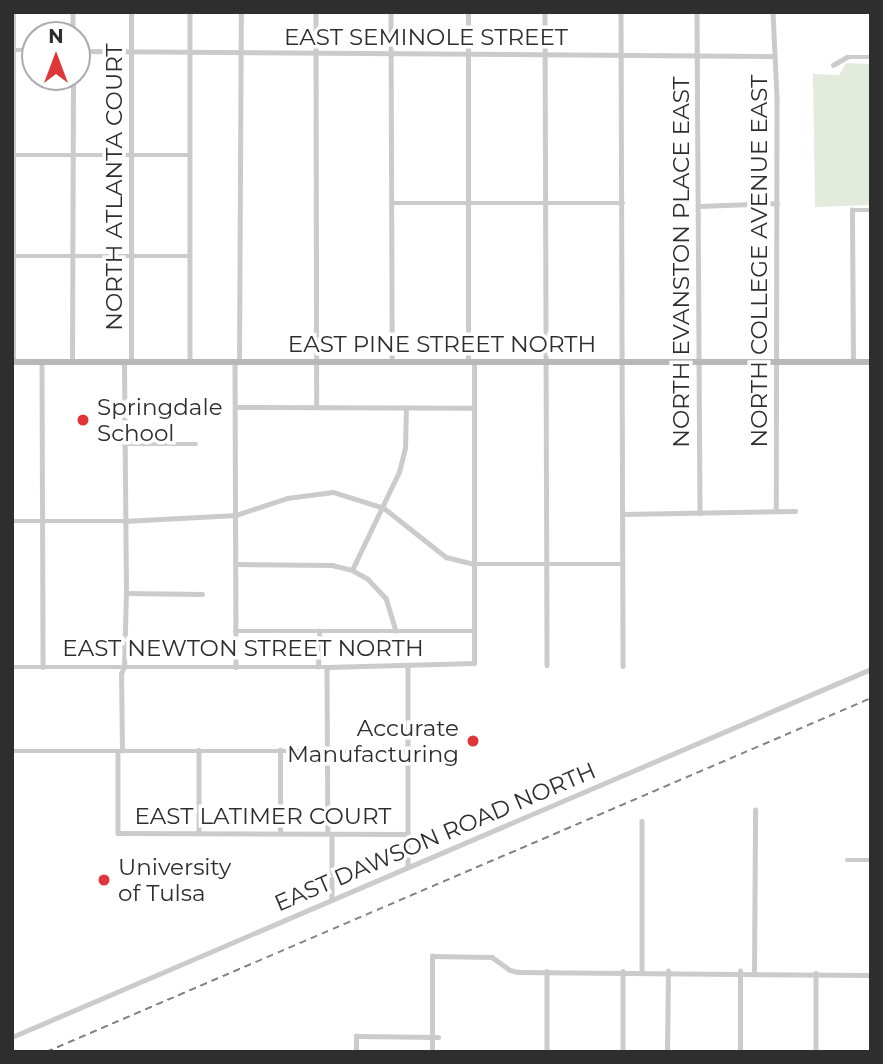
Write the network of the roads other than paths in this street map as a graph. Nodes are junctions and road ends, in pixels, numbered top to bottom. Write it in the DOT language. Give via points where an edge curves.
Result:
graph roads {
  1 [pos="13,12"];
  2 [pos="131,12"];
  3 [pos="190,12"];
  4 [pos="241,12"];
  5 [pos="316,12"];
  6 [pos="391,12"];
  7 [pos="468,12"];
  8 [pos="545,12"];
  9 [pos="621,12"];
  10 [pos="697,12"];
  11 [pos="773,12"];
  12 [pos="13,50"];
  13 [pos="91,52"];
  14 [pos="189,52"];
  15 [pos="131,53"];
  16 [pos="241,53"];
  17 [pos="315,55"];
  18 [pos="391,55"];
  19 [pos="544,55"];
  20 [pos="621,55"];
  21 [pos="469,56"];
  22 [pos="698,56"];
  23 [pos="774,56"];
  24 [pos="871,57"];
  25 [pos="833,65"];
  26 [pos="73,91"];
  27 [pos="13,155"];
  28 [pos="190,155"];
  29 [pos="73,156"];
  30 [pos="130,156"];
  31 [pos="392,203"];
  32 [pos="469,203"];
  33 [pos="623,203"];
  34 [pos="777,203"];
  35 [pos="545,205"];
  36 [pos="700,206"];
  37 [pos="871,210"];
  38 [pos="13,256"];
  39 [pos="72,256"];
  40 [pos="132,256"];
  41 [pos="190,256"];
  42 [pos="12,362"];
  43 [pos="42,362"];
  44 [pos="72,362"];
  45 [pos="128,362"];
  46 [pos="190,362"];
  47 [pos="237,362"];
  48 [pos="316,362"];
  49 [pos="392,362"];
  50 [pos="471,362"];
  51 [pos="546,362"];
  52 [pos="623,362"];
  53 [pos="700,362"];
  54 [pos="776,362"];
  55 [pos="853,362"];
  56 [pos="871,362"];
  57 [pos="235,407"];
  58 [pos="317,407"];
  59 [pos="406,408"];
  60 [pos="473,408"];
  61 [pos="124,444"];
  62 [pos="196,444"];
  63 [pos="384,508"];
  64 [pos="776,511"];
  65 [pos="794,511"];
  66 [pos="700,513"];
  67 [pos="623,514"];
  68 [pos="236,515"];
  69 [pos="12,521"];
  70 [pos="42,521"];
  71 [pos="124,521"];
  72 [pos="235,564"];
  73 [pos="474,564"];
  74 [pos="546,564"];
  75 [pos="622,564"];
  76 [pos="352,570"];
  77 [pos="125,593"];
  78 [pos="202,594"];
  79 [pos="236,631"];
  80 [pos="319,631"];
  81 [pos="396,631"];
  82 [pos="474,631"];
  83 [pos="547,666"];
  84 [pos="623,666"];
  85 [pos="12,667"];
  86 [pos="43,667"];
  87 [pos="124,667"];
  88 [pos="236,667"];
  89 [pos="318,667"];
  90 [pos="327,667"];
  91 [pos="408,667"];
  92 [pos="871,668"];
  93 [pos="199,750"];
  94 [pos="280,750"];
  95 [pos="12,751"];
  96 [pos="120,751"];
  97 [pos="327,751"];
  98 [pos="408,751"];
  99 [pos="755,810"];
  100 [pos="642,821"];
  101 [pos="280,832"];
  102 [pos="118,833"];
  103 [pos="199,833"];
  104 [pos="330,833"];
  105 [pos="408,834"];
  106 [pos="847,860"];
  107 [pos="871,860"];
  108 [pos="408,867"];
  109 [pos="332,900"];
  110 [pos="547,971"];
  111 [pos="623,971"];
  112 [pos="642,971"];
  113 [pos="667,971"];
  114 [pos="740,971"];
  115 [pos="754,971"];
  116 [pos="816,974"];
  117 [pos="871,975"];
  118 [pos="12,1037"];
  119 [pos="435,1037"];
  120 [pos="356,1052"];
  121 [pos="432,1052"];
  122 [pos="547,1052"];
  123 [pos="623,1052"];
  124 [pos="667,1052"];
  125 [pos="740,1052"];
  126 [pos="816,1052"];
  1 -- 12 [label="street"];
  2 -- 15 [label="street, NORTH ATLANTA COURT"];
  3 -- 14 [label="street"];
  4 -- 16 [label="street"];
  5 -- 17 [label="street"];
  6 -- 18 [label="street"];
  7 -- 21 [label="street"];
  8 -- 19 [label="street"];
  9 -- 20 [label="street"];
  10 -- 22 [label="street, NORTH EVANSTON PLACE EAST"];
  11 -- 23 [label="street, NORTH COLLEGE AVENUE EAST"];
  12 -- 27 [label="street"];
  13 -- 15 [label="street, EAST SEMINOLE STREET"];
  14 -- 15 [label="street, EAST SEMINOLE STREET"];
  14 -- 16 [label="street, EAST SEMINOLE STREET"];
  14 -- 28 [label="street"];
  15 -- 30 [label="street, NORTH ATLANTA COURT"];
  16 -- 17 [label="street, EAST SEMINOLE STREET"];
  16 -- 47 [label="street"];
  17 -- 18 [label="street, EAST SEMINOLE STREET"];
  17 -- 48 [label="street"];
  18 -- 21 [label="street, EAST SEMINOLE STREET"];
  18 -- 31 [label="street"];
  19 -- 20 [label="street, EAST SEMINOLE STREET"];
  19 -- 21 [label="street, EAST SEMINOLE STREET"];
  19 -- 35 [label="street"];
  20 -- 22 [label="street, EAST SEMINOLE STREET"];
  20 -- 33 [label="street"];
  21 -- 32 [label="street"];
  22 -- 23 [label="street, EAST SEMINOLE STREET"];
  22 -- 36 [label="street, NORTH EVANSTON PLACE EAST"];
  23 -- 34 [label="street, NORTH COLLEGE AVENUE EAST"];
  24 -- 25 [label="street" via="847,57"];
  26 -- 29 [label="street"];
  27 -- 29 [label="street"];
  27 -- 38 [label="street"];
  28 -- 30 [label="street"];
  28 -- 41 [label="street"];
  29 -- 30 [label="street"];
  29 -- 39 [label="street"];
  30 -- 40 [label="street, NORTH ATLANTA COURT"];
  31 -- 32 [label="street"];
  31 -- 49 [label="street"];
  32 -- 35 [label="street"];
  32 -- 50 [label="street"];
  33 -- 35 [label="street"];
  33 -- 52 [label="street"];
  34 -- 36 [label="street"];
  34 -- 54 [label="street, NORTH COLLEGE AVENUE EAST"];
  35 -- 51 [label="street"];
  36 -- 53 [label="street, NORTH EVANSTON PLACE EAST"];
  37 -- 55 [label="street" via="852,210"];
  38 -- 39 [label="street"];
  38 -- 42 [label="street"];
  39 -- 40 [label="street"];
  39 -- 44 [label="street"];
  40 -- 41 [label="street"];
  40 -- 45 [label="street, NORTH ATLANTA COURT"];
  41 -- 46 [label="street"];
  42 -- 43 [label="main road, EAST PINE STREET NORTH"];
  43 -- 44 [label="main road, EAST PINE STREET NORTH"];
  43 -- 70 [label="street"];
  44 -- 45 [label="main road, EAST PINE STREET NORTH"];
  45 -- 46 [label="main road, EAST PINE STREET NORTH"];
  45 -- 61 [label="street, NORTH ATLANTA COURT"];
  46 -- 47 [label="main road, EAST PINE STREET NORTH"];
  47 -- 48 [label="main road, EAST PINE STREET NORTH"];
  47 -- 57 [label="street"];
  48 -- 49 [label="main road, EAST PINE STREET NORTH"];
  48 -- 58 [label="street"];
  49 -- 50 [label="main road, EAST PINE STREET NORTH"];
  50 -- 51 [label="main road, EAST PINE STREET NORTH"];
  50 -- 60 [label="street"];
  51 -- 52 [label="main road, EAST PINE STREET NORTH"];
  51 -- 74 [label="street"];
  52 -- 53 [label="main road, EAST PINE STREET NORTH"];
  52 -- 67 [label="street"];
  53 -- 54 [label="main road, EAST PINE STREET NORTH"];
  53 -- 66 [label="street, NORTH EVANSTON PLACE EAST"];
  54 -- 55 [label="main road, EAST PINE STREET NORTH"];
  54 -- 64 [label="street, NORTH COLLEGE AVENUE EAST"];
  55 -- 56 [label="main road, EAST PINE STREET NORTH"];
  57 -- 58 [label="street"];
  57 -- 68 [label="street"];
  58 -- 59 [label="street"];
  59 -- 60 [label="street"];
  59 -- 63 [label="street" via="403,459"];
  60 -- 73 [label="street"];
  61 -- 62 [label="street"];
  61 -- 71 [label="street, NORTH ATLANTA COURT"];
  63 -- 68 [label="street" via="333,492 287,498"];
  63 -- 73 [label="street" via="446,557"];
  63 -- 76 [label="street"];
  64 -- 65 [label="street"];
  64 -- 66 [label="street"];
  66 -- 67 [label="street"];
  67 -- 75 [label="street"];
  68 -- 71 [label="street"];
  68 -- 72 [label="street"];
  69 -- 70 [label="street"];
  70 -- 71 [label="street"];
  70 -- 86 [label="street"];
  71 -- 77 [label="street, NORTH ATLANTA COURT"];
  72 -- 76 [label="street" via="332,565"];
  72 -- 79 [label="street"];
  73 -- 74 [label="street"];
  73 -- 82 [label="street"];
  74 -- 75 [label="street"];
  74 -- 83 [label="street"];
  75 -- 84 [label="street"];
  76 -- 81 [label="street" via="386,598"];
  77 -- 78 [label="street"];
  77 -- 87 [label="street, NORTH ATLANTA COURT"];
  79 -- 80 [label="street"];
  79 -- 88 [label="street"];
  80 -- 81 [label="street"];
  80 -- 89 [label="street"];
  81 -- 82 [label="street"];
  82 -- 91 [label="street, EAST NEWTON STREET NORTH" via="474,663"];
  85 -- 86 [label="street, EAST NEWTON STREET NORTH"];
  86 -- 87 [label="street, EAST NEWTON STREET NORTH"];
  87 -- 88 [label="street, EAST NEWTON STREET NORTH"];
  87 -- 96 [label="street, NORTH ATLANTA COURT"];
  88 -- 89 [label="street, EAST NEWTON STREET NORTH"];
  89 -- 90 [label="street, EAST NEWTON STREET NORTH"];
  90 -- 91 [label="street, EAST NEWTON STREET NORTH"];
  90 -- 97 [label="street"];
  91 -- 98 [label="street"];
  92 -- 108 [label="street, EAST DAWSON ROAD NORTH"];
  93 -- 94 [label="street"];
  93 -- 96 [label="street"];
  93 -- 103 [label="street"];
  94 -- 97 [label="street"];
  94 -- 101 [label="street"];
  95 -- 96 [label="street"];
  96 -- 102 [label="street, NORTH ATLANTA COURT"];
  97 -- 98 [label="street"];
  97 -- 104 [label="street"];
  98 -- 105 [label="street"];
  99 -- 115 [label="street"];
  100 -- 112 [label="street"];
  101 -- 103 [label="street, EAST LATIMER COURT"];
  101 -- 104 [label="street, EAST LATIMER COURT"];
  102 -- 103 [label="street, EAST LATIMER COURT"];
  104 -- 105 [label="street, EAST LATIMER COURT"];
  104 -- 109 [label="street"];
  105 -- 108 [label="street"];
  106 -- 107 [label="street"];
  108 -- 109 [label="street, EAST DAWSON ROAD NORTH"];
  109 -- 118 [label="street, EAST DAWSON ROAD NORTH"];
  110 -- 111 [label="street"];
  110 -- 119 [label="street" via="510,970 492,957 432,956"];
  110 -- 122 [label="street"];
  111 -- 112 [label="street"];
  111 -- 123 [label="street"];
  112 -- 113 [label="street"];
  113 -- 114 [label="street"];
  113 -- 124 [label="street"];
  114 -- 115 [label="street"];
  114 -- 125 [label="street"];
  115 -- 116 [label="street"];
  116 -- 117 [label="street"];
  116 -- 126 [label="street"];
  119 -- 120 [label="street" via="356,1036"];
  119 -- 121 [label="street"];
}
